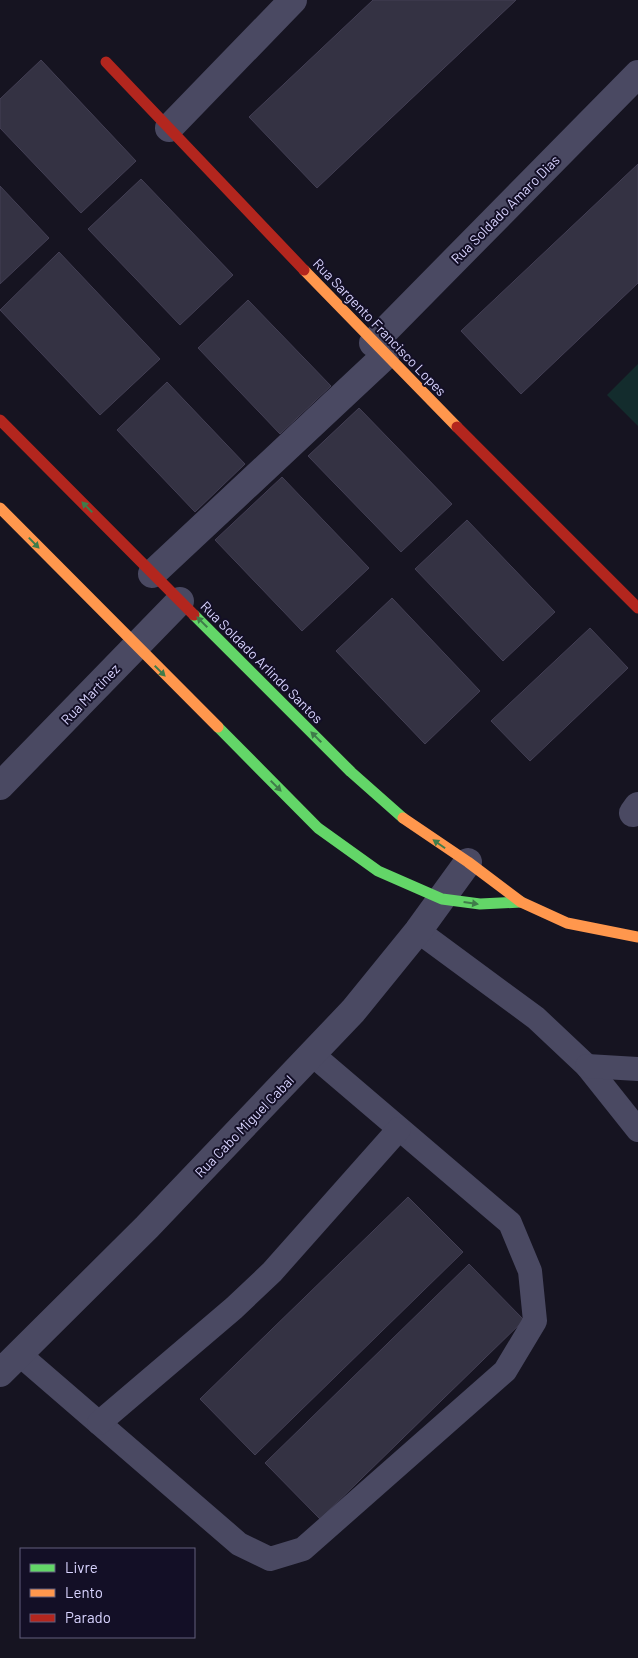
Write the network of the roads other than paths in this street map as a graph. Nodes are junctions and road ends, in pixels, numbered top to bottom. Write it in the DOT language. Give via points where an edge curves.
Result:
graph roads {
  1 [pos="293,0"];
  2 [pos="106,62"];
  3 [pos="638,74"];
  4 [pos="169,128"];
  5 [pos="379,350"];
  6 [pos="0,420"];
  7 [pos="0,508"];
  8 [pos="152,574"];
  9 [pos="180,601"];
  10 [pos="638,608"];
  11 [pos="136,647"];
  12 [pos="0,786"];
  13 [pos="468,862"];
  14 [pos="442,899"];
  15 [pos="521,902"];
  16 [pos="418,931"];
  17 [pos="638,937"];
  18 [pos="313,1055"];
  19 [pos="587,1066"];
  20 [pos="638,1070"];
  21 [pos="399,1128"];
  22 [pos="638,1130"];
  23 [pos="20,1354"];
  24 [pos="0,1373"];
  25 [pos="99,1423"];
  1 -- 4 [label="street"];
  2 -- 4 [label="main road, Rua Sargento Francisco Lopes"];
  3 -- 5 [label="street, Rua Soldado Amaro Dias"];
  4 -- 5 [label="main road, Rua Sargento Francisco Lopes"];
  5 -- 8 [label="street, Rua Soldado Amaro Dias"];
  5 -- 10 [label="main road, Rua Sargento Francisco Lopes"];
  8 -- 6 [label="main road, Rua Soldado Arlindo Santos, one-way"];
  7 -- 11 [label="main road, Rua Soldado Arlindo Santos, one-way"];
  8 -- 9 [label="main road, Rua Soldado Arlindo Santos"];
  9 -- 11 [label="street, Rua Martínez"];
  13 -- 9 [label="main road, Rua Soldado Arlindo Santos, one-way" via="399,816"];
  11 -- 12 [label="street, Rua Martínez"];
  11 -- 14 [label="main road, Rua Soldado Arlindo Santos, one-way" via="318,828 378,871"];
  13 -- 14 [label="street, Rua Cabo Miguel Cabal"];
  13 -- 15 [label="main road, Rua Soldado Arlindo Santos"];
  14 -- 15 [label="main road, Rua Soldado Arlindo Santos, one-way" via="480,904"];
  14 -- 16 [label="street, Rua Cabo Miguel Cabal"];
  15 -- 17 [label="main road, Rua Soldado Arlindo Santos" via="567,923"];
  16 -- 18 [label="street, Rua Cabo Miguel Cabal"];
  16 -- 19 [label="lane" via="536,1018"];
  18 -- 21 [label="lane"];
  18 -- 23 [label="street, Rua Cabo Miguel Cabal"];
  19 -- 20 [label="lane"];
  19 -- 22 [label="lane"];
  21 -- 25 [label="lane" via="272,1272"];
  21 -- 25 [label="lane" via="510,1223 530,1271 535,1321 505,1370 303,1549 270,1559 238,1544"];
  23 -- 24 [label="street, Rua Cabo Miguel Cabal"];
  23 -- 25 [label="lane"];
}
